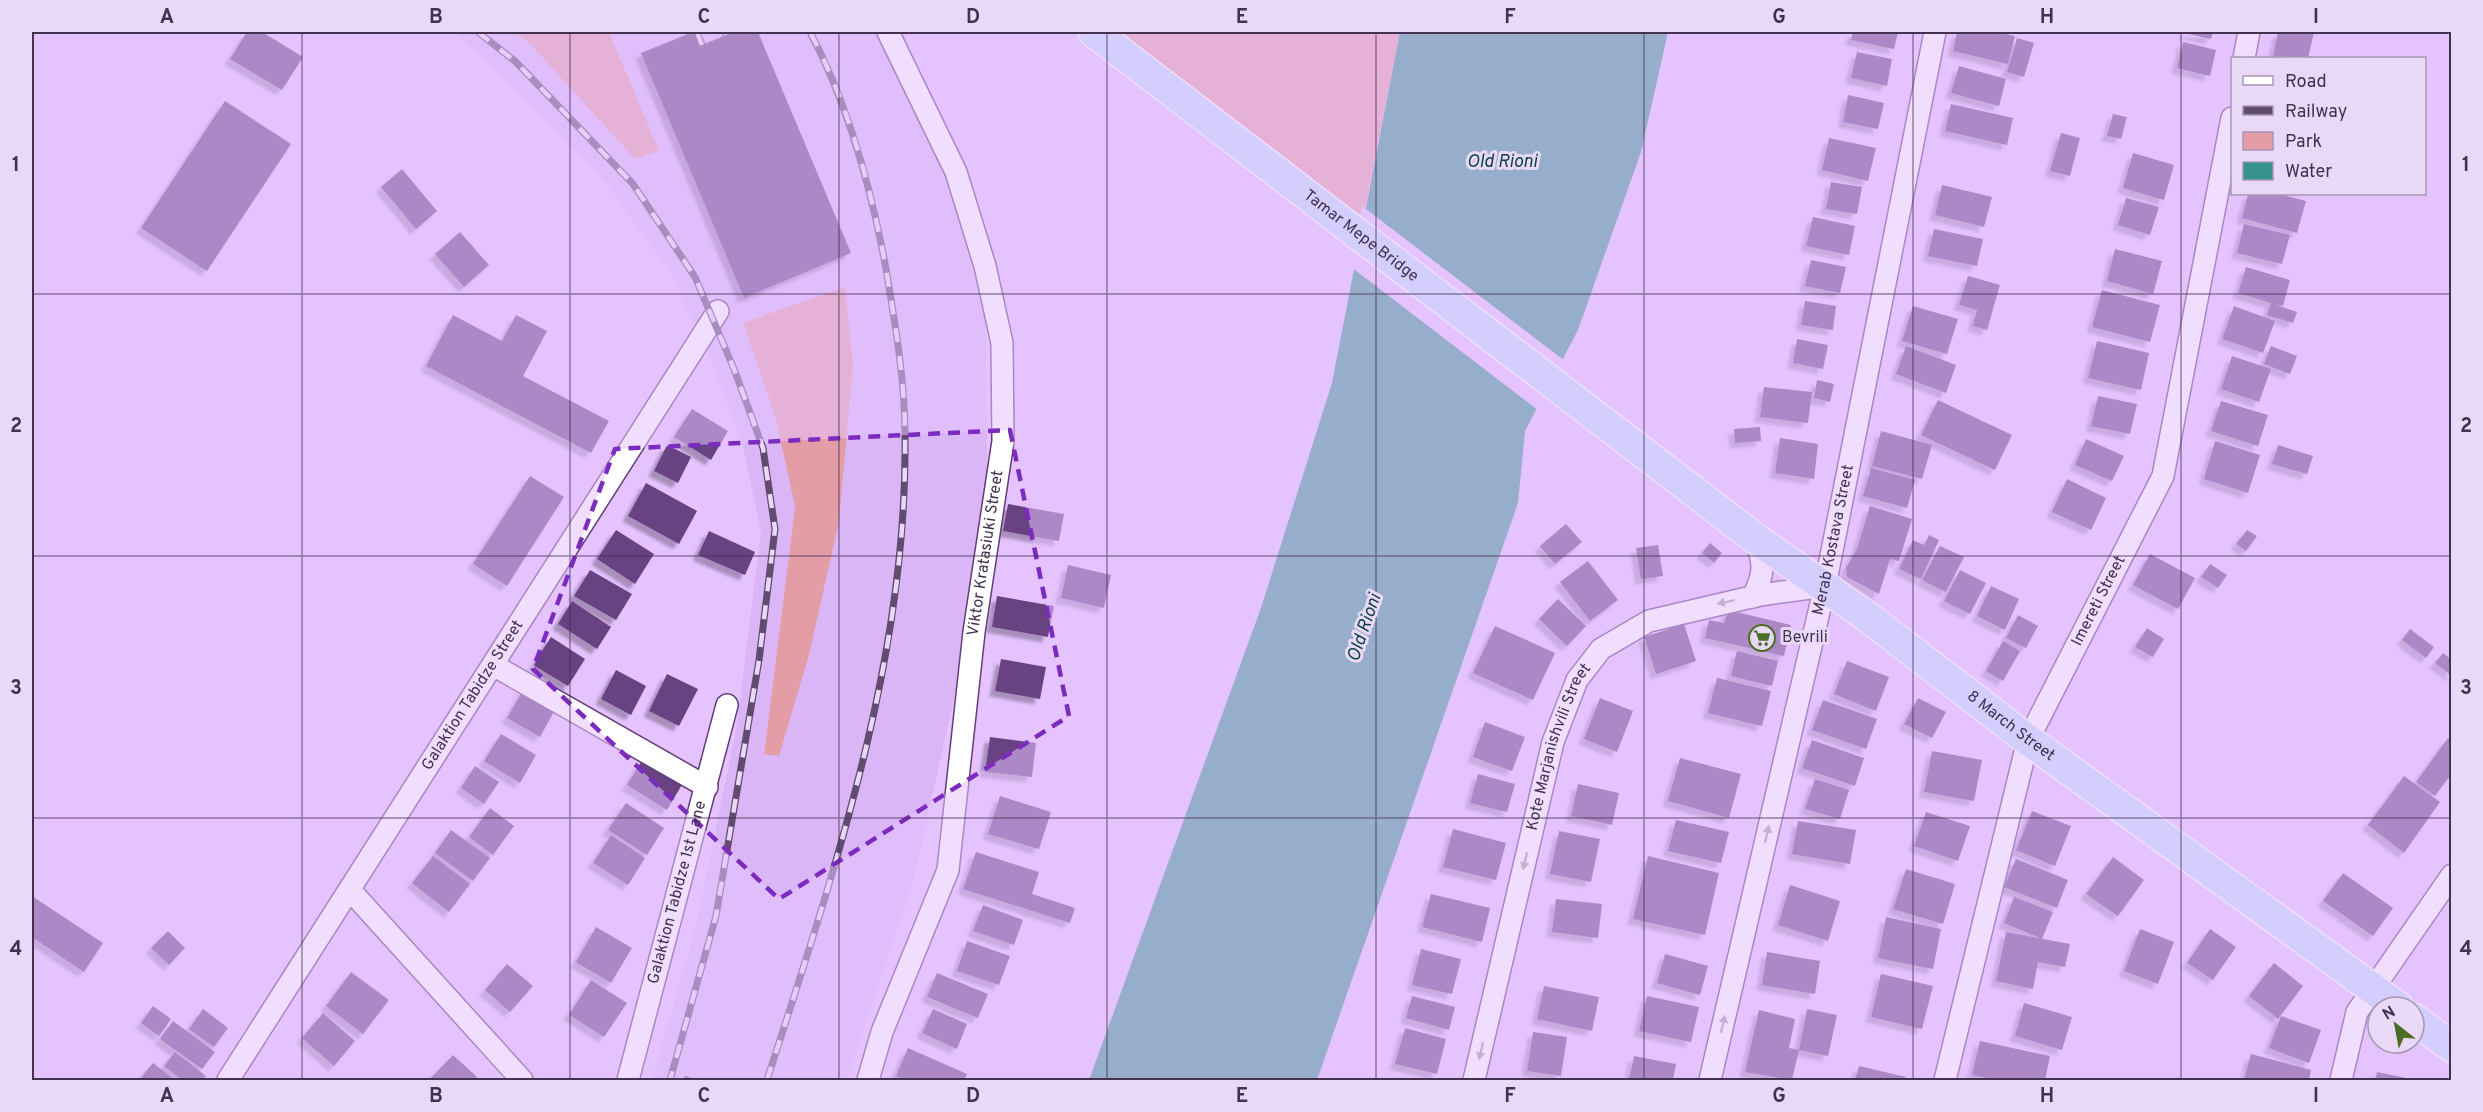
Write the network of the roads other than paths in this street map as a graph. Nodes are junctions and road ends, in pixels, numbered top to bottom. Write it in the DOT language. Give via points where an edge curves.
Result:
graph roads {
  1 [pos="888,32"];
  2 [pos="1094,32"];
  3 [pos="1935,32"];
  4 [pos="2249,32"];
  5 [pos="2244,57"];
  6 [pos="2231,123"];
  7 [pos="718,311"];
  8 [pos="1629,440"];
  9 [pos="1756,539"];
  10 [pos="1825,586"];
  11 [pos="1752,597"];
  12 [pos="493,665"];
  13 [pos="727,705"];
  14 [pos="2028,740"];
  15 [pos="707,787"];
  16 [pos="2451,875"];
  17 [pos="350,890"];
  18 [pos="2372,988"];
  19 [pos="2382,995"];
  20 [pos="2426,1028"];
  21 [pos="2451,1047"];
  22 [pos="228,1080"];
  23 [pos="522,1080"];
  24 [pos="628,1080"];
  25 [pos="868,1080"];
  26 [pos="1474,1080"];
  27 [pos="1710,1080"];
  28 [pos="1945,1080"];
  29 [pos="2341,1080"];
  1 -- 25 [label="street, Viktor Kratasiuki Street" via="956,172 985,266 1002,343 1003,441 974,632 948,870 882,1032"];
  2 -- 8 [label="highway, Tamar Mepe Bridge"];
  3 -- 10 [label="street, Merab Kostava Street"];
  4 -- 5 [label="street"];
  6 -- 14 [label="street, Imereti Street" via="2163,476"];
  7 -- 12 [label="street, Galaktion Tabidze Street"];
  8 -- 9 [label="highway, 8 March Street"];
  9 -- 10 [label="highway, 8 March Street"];
  9 -- 11 [label="street" via="1764,565 1762,579"];
  10 -- 11 [label="street, Kote Marjanishvili Street"];
  10 -- 14 [label="highway, 8 March Street"];
  27 -- 10 [label="street, Merab Kostava Street, one-way"];
  11 -- 26 [label="street, Kote Marjanishvili Street, one-way" via="1649,621 1601,649 1578,680 1553,742"];
  12 -- 15 [label="street"];
  12 -- 17 [label="street, Galaktion Tabidze Street"];
  13 -- 15 [label="street, Galaktion Tabidze 1st Lane"];
  14 -- 18 [label="highway, 8 March Street"];
  14 -- 28 [label="street, Imereti Street"];
  15 -- 24 [label="street, Galaktion Tabidze 1st Lane"];
  16 -- 18 [label="street"];
  17 -- 22 [label="street, Galaktion Tabidze Street"];
  17 -- 23 [label="street"];
  18 -- 19 [label="highway, 8 March Street"];
  18 -- 29 [label="street" via="2357,1012"];
  20 -- 21 [label="highway"];
}
